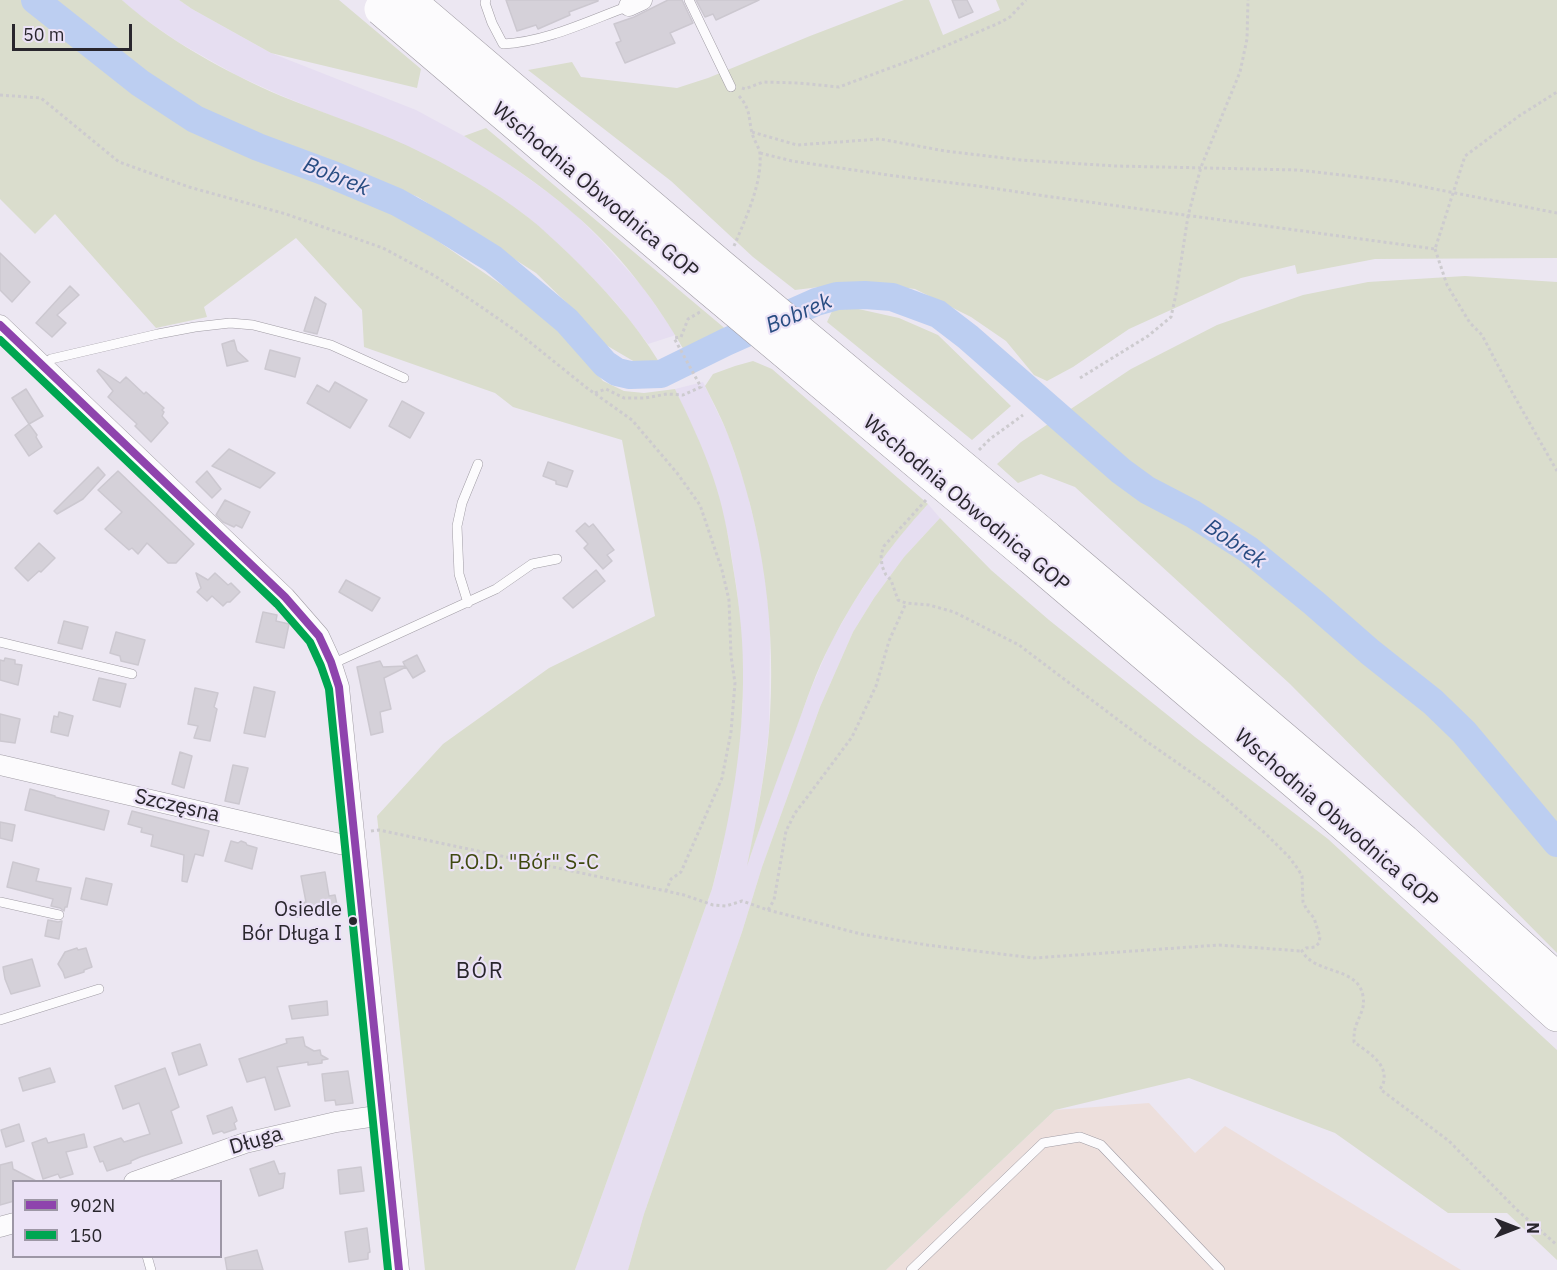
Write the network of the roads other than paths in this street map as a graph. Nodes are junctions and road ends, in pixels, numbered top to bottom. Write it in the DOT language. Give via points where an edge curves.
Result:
graph roads {
  1 [pos="486,0"];
  2 [pos="689,0"];
  3 [pos="386,3"];
  4 [pos="635,3"];
  5 [pos="731,87"];
  6 [pos="0,325"];
  7 [pos="42,366"];
  8 [pos="404,378"];
  9 [pos="478,464"];
  10 [pos="1037,546"];
  11 [pos="557,559"];
  12 [pos="468,603"];
  13 [pos="0,642"];
  14 [pos="332,664"];
  15 [pos="132,674"];
  16 [pos="0,765"];
  17 [pos="354,837"];
  18 [pos="0,902"];
  19 [pos="59,915"];
  20 [pos="1557,979"];
  21 [pos="99,989"];
  22 [pos="1557,1015"];
  23 [pos="0,1020"];
  24 [pos="382,1115"];
  25 [pos="140,1180"];
  26 [pos="399,1270"];
  27 [pos="911,1270"];
  28 [pos="1220,1270"];
  1 -- 4 [label="lane" via="503,44 559,32"];
  2 -- 5 [label="lane"];
  3 -- 10 [label="highway, Wschodnia Obwodnica GOP, bridge" via="722,267"];
  6 -- 7 [label="street"];
  7 -- 8 [label="lane" via="51,359 158,334 230,323 331,345"];
  7 -- 14 [label="street" via="285,597 319,636"];
  9 -- 12 [label="lane" via="457,526 459,574"];
  10 -- 20 [label="highway, Wschodnia Obwodnica GOP" via="1404,841"];
  10 -- 22 [label="highway, Wschodnia Obwodnica GOP"];
  11 -- 12 [label="lane" via="532,564 496,590"];
  12 -- 14 [label="lane"];
  13 -- 15 [label="lane"];
  14 -- 17 [label="street" via="339,687"];
  16 -- 17 [label="street, Szczęsna" via="340,844"];
  17 -- 24 [label="street"];
  18 -- 19 [label="lane"];
  21 -- 23 [label="lane"];
  24 -- 25 [label="street, Długa" via="245,1143"];
  24 -- 26 [label="street"];
  27 -- 28 [label="lane" via="1043,1143 1080,1137 1101,1145"];
}
